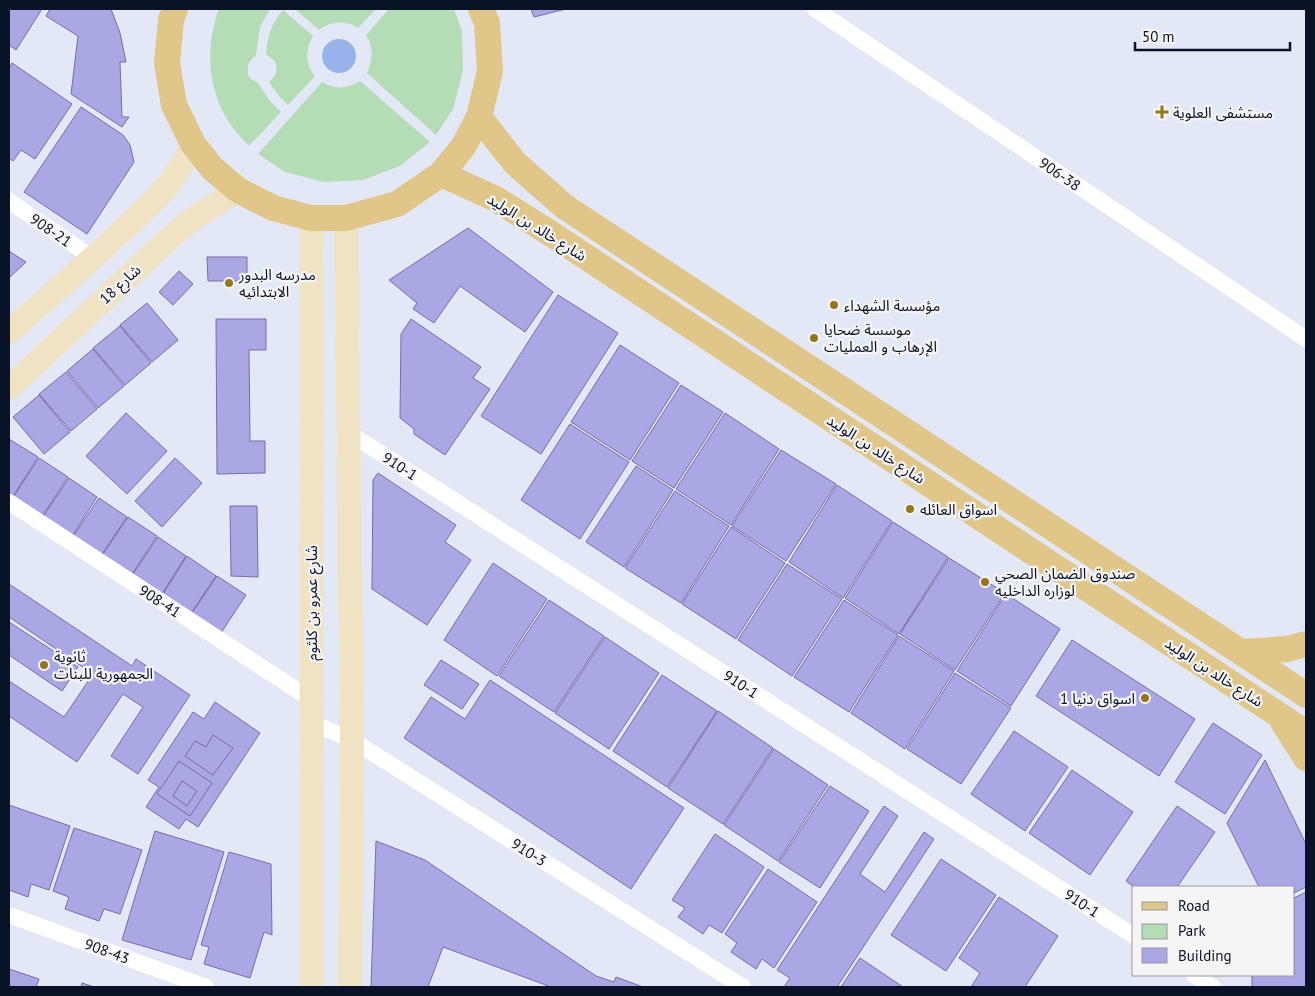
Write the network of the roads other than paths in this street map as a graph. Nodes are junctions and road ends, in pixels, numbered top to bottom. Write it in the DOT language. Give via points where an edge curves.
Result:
graph roads {
  1 [pos="175,9"];
  2 [pos="481,9"];
  3 [pos="815,9"];
  4 [pos="479,117"];
  5 [pos="193,144"];
  6 [pos="441,174"];
  7 [pos="238,190"];
  8 [pos="9,201"];
  9 [pos="311,218"];
  10 [pos="346,218"];
  11 [pos="93,258"];
  12 [pos="9,332"];
  13 [pos="1306,339"];
  14 [pos="9,388"];
  15 [pos="348,433"];
  16 [pos="9,502"];
  17 [pos="1306,644"];
  18 [pos="1241,652"];
  19 [pos="1306,695"];
  20 [pos="312,700"];
  21 [pos="1268,708"];
  22 [pos="312,723"];
  23 [pos="1306,733"];
  24 [pos="352,740"];
  25 [pos="1306,758"];
  26 [pos="9,915"];
  27 [pos="1132,935"];
  28 [pos="1196,976"];
  29 [pos="206,987"];
  30 [pos="312,987"];
  31 [pos="350,987"];
  32 [pos="743,987"];
  33 [pos="1213,987"];
  1 -- 5 [label="main road" via="167,63 174,105"];
  2 -- 4 [label="main road" via="487,22 490,70"];
  3 -- 13 [label="street, 906-38"];
  4 -- 6 [label="main road" via="463,148"];
  4 -- 18 [label="main road, شارع خالد بن الوليد" via="515,163 565,207"];
  5 -- 7 [label="main road" via="213,169"];
  5 -- 11 [label="street" via="185,162 162,194"];
  6 -- 10 [label="main road" via="397,204"];
  6 -- 21 [label="main road, شارع خالد بن الوليد" via="496,199 550,233"];
  7 -- 9 [label="main road" via="273,208"];
  7 -- 14 [label="street, شارع 18" via="191,220 170,238"];
  8 -- 11 [label="street, 908-21"];
  9 -- 10 [label="main road"];
  9 -- 20 [label="street, شارع عمرو بن كلثوم"];
  10 -- 15 [label="street"];
  11 -- 12 [label="street"];
  15 -- 24 [label="street"];
  15 -- 27 [label="street, 910-1"];
  16 -- 20 [label="street, 908-41"];
  17 -- 18 [label="main road" via="1287,649"];
  18 -- 19 [label="main road, شارع خالد بن الوليد"];
  20 -- 22 [label="street, شارع عمرو بن كلثوم"];
  21 -- 23 [label="main road, شارع خالد بن الوليد"];
  21 -- 25 [label="main road" via="1283,722"];
  22 -- 24 [label="street, 910-3"];
  22 -- 30 [label="street, شارع عمرو بن كلثوم"];
  24 -- 31 [label="street"];
  24 -- 32 [label="street, 910-3"];
  26 -- 29 [label="street, 908-43"];
  28 -- 33 [label="street"];
}
